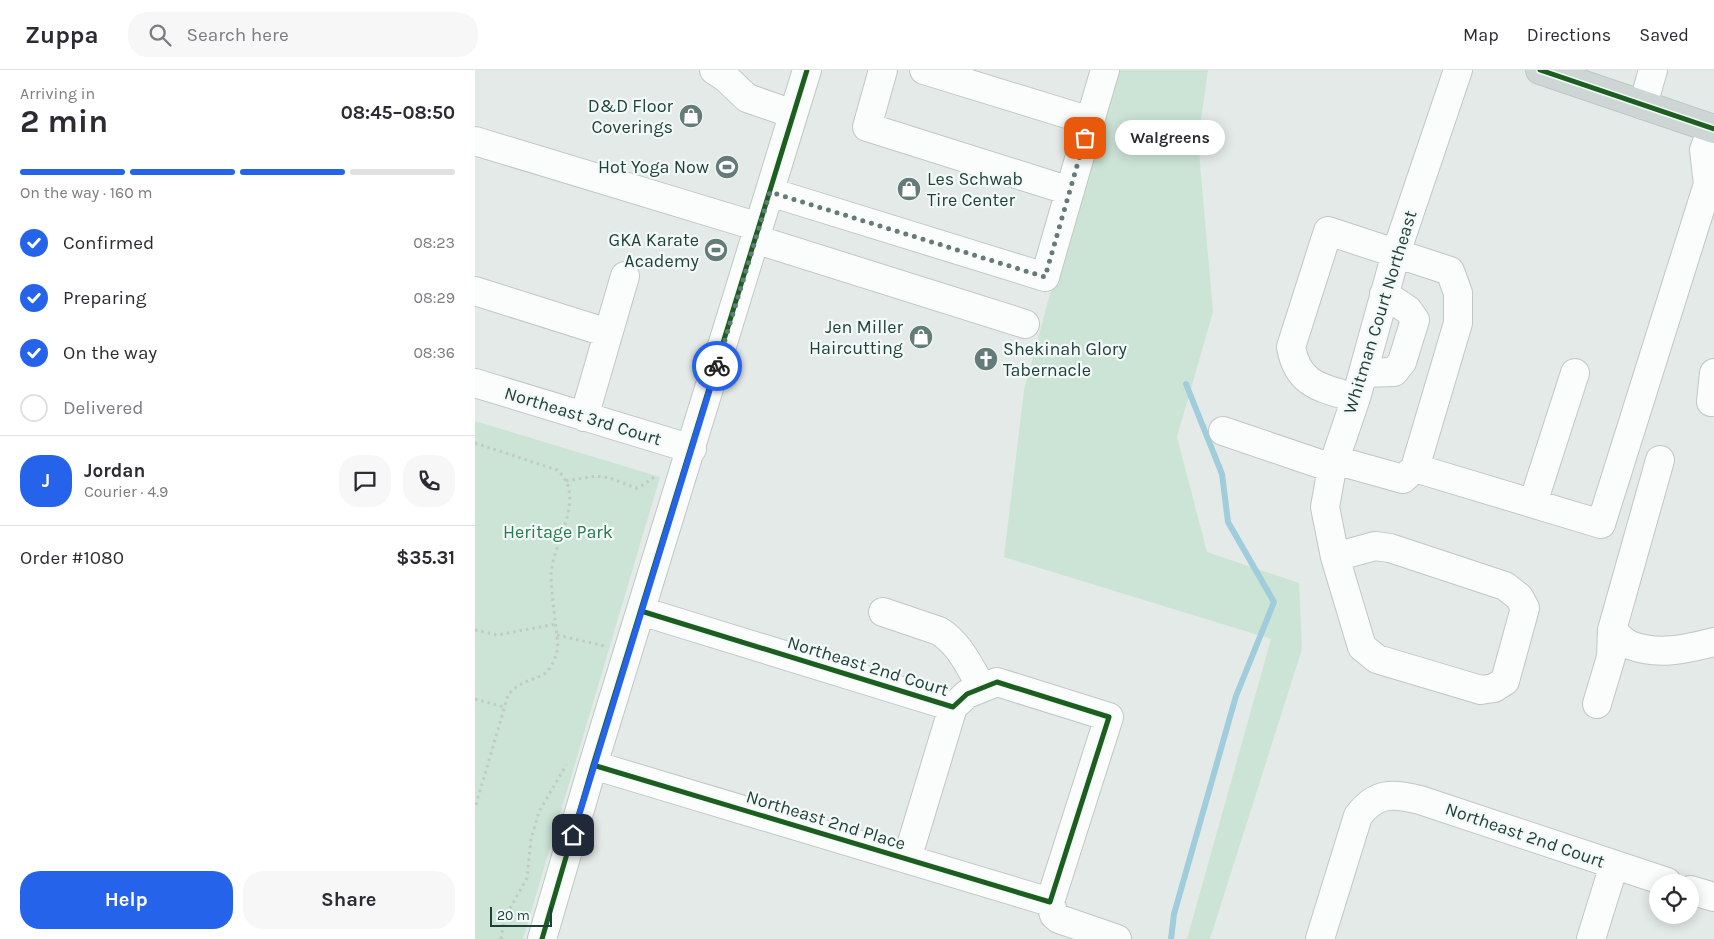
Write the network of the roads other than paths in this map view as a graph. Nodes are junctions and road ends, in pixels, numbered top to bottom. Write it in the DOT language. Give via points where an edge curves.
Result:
graph roads {
  1 [pos="714,70"];
  2 [pos="807,70"];
  3 [pos="883,70"];
  4 [pos="926,70"];
  5 [pos="957,70"];
  6 [pos="1105,70"];
  7 [pos="1458,70"];
  8 [pos="1540,70"];
  9 [pos="1653,70"];
  10 [pos="1643,105"];
  11 [pos="793,114"];
  12 [pos="1091,116"];
  13 [pos="1713,129"];
  14 [pos="475,141"];
  15 [pos="1069,191"];
  16 [pos="770,192"];
  17 [pos="757,233"];
  18 [pos="1396,253"];
  19 [pos="625,276"];
  20 [pos="475,291"];
  21 [pos="1385,294"];
  22 [pos="1025,324"];
  23 [pos="608,333"];
  24 [pos="1575,373"];
  25 [pos="1714,373"];
  26 [pos="475,382"];
  27 [pos="1359,385"];
  28 [pos="1711,402"];
  29 [pos="584,417"];
  30 [pos="1223,431"];
  31 [pos="692,449"];
  32 [pos="1660,460"];
  33 [pos="1333,464"];
  34 [pos="1415,468"];
  35 [pos="1533,503"];
  36 [pos="1335,557"];
  37 [pos="641,610"];
  38 [pos="883,612"];
  39 [pos="1612,630"];
  40 [pos="1714,642"];
  41 [pos="981,686"];
  42 [pos="1597,704"];
  43 [pos="953,707"];
  44 [pos="581,762"];
  45 [pos="907,859"];
  46 [pos="1613,865"];
  47 [pos="1649,876"];
  48 [pos="1699,893"];
  49 [pos="1714,898"];
  50 [pos="1050,902"];
  51 [pos="542,939"];
  52 [pos="1117,939"];
  53 [pos="1320,939"];
  54 [pos="1591,939"];
  1 -- 11 [label="street" via="747,98"];
  2 -- 11 [label="street"];
  3 -- 15 [label="street" via="867,127"];
  4 -- 12 [label="street"];
  5 -- 12 [label="street"];
  6 -- 12 [label="street"];
  7 -- 18 [label="street, Whitman Court Northeast"];
  8 -- 10 [label="main road"];
  9 -- 10 [label="street"];
  10 -- 13 [label="main road"];
  11 -- 16 [label="street"];
  12 -- 15 [label="street"];
  13 -- 35 [label="street" via="1704,150 1708,184 1601,524"];
  14 -- 17 [label="street"];
  15 -- 16 [label="street" via="1045,277"];
  16 -- 17 [label="street"];
  17 -- 22 [label="street"];
  17 -- 31 [label="street"];
  18 -- 21 [label="street, Whitman Court Northeast"];
  18 -- 27 [label="street" via="1328,231 1291,347 1294,363 1309,381"];
  18 -- 34 [label="street" via="1450,271 1458,293 1458,323"];
  19 -- 23 [label="street"];
  20 -- 23 [label="street"];
  21 -- 27 [label="street, Whitman Court Northeast"];
  21 -- 27 [label="street" via="1408,310 1415,320 1403,362 1394,372"];
  23 -- 29 [label="street"];
  24 -- 35 [label="street"];
  25 -- 28 [label="street"];
  26 -- 29 [label="street, Northeast 3rd Court"];
  27 -- 33 [label="street, Whitman Court Northeast"];
  29 -- 31 [label="street, Northeast 3rd Court"];
  30 -- 33 [label="street"];
  31 -- 37 [label="street"];
  32 -- 39 [label="street"];
  33 -- 34 [label="street" via="1403,480"];
  33 -- 36 [label="street, Whitman Court Northeast" via="1325,507"];
  34 -- 35 [label="street"];
  36 -- 36 [label="street, Whitman Court Northeast" via="1375,546 1390,548 1505,586 1519,597 1525,608 1505,681 1494,688 1481,690 1377,659 1362,647"];
  37 -- 43 [label="street, Northeast 2nd Court"];
  37 -- 44 [label="street" via="628,652"];
  38 -- 41 [label="street" via="947,636 958,646"];
  39 -- 40 [label="street" via="1628,645 1655,651 1683,650"];
  39 -- 42 [label="street" via="1611,657"];
  41 -- 43 [label="street, Northeast 2nd Court"];
  41 -- 50 [label="street, Northeast 2nd Court" via="997,682 1109,717"];
  43 -- 45 [label="street"];
  44 -- 45 [label="street, Northeast 2nd Place"];
  44 -- 51 [label="street"];
  45 -- 50 [label="street, Northeast 2nd Place"];
  46 -- 47 [label="street, Northeast 2nd Court"];
  46 -- 53 [label="street, Northeast 2nd Court" via="1420,800 1398,794 1381,797 1358,816"];
  46 -- 54 [label="street"];
  48 -- 49 [label="street"];
  50 -- 52 [label="street" via="1054,915 1059,919"];
}
